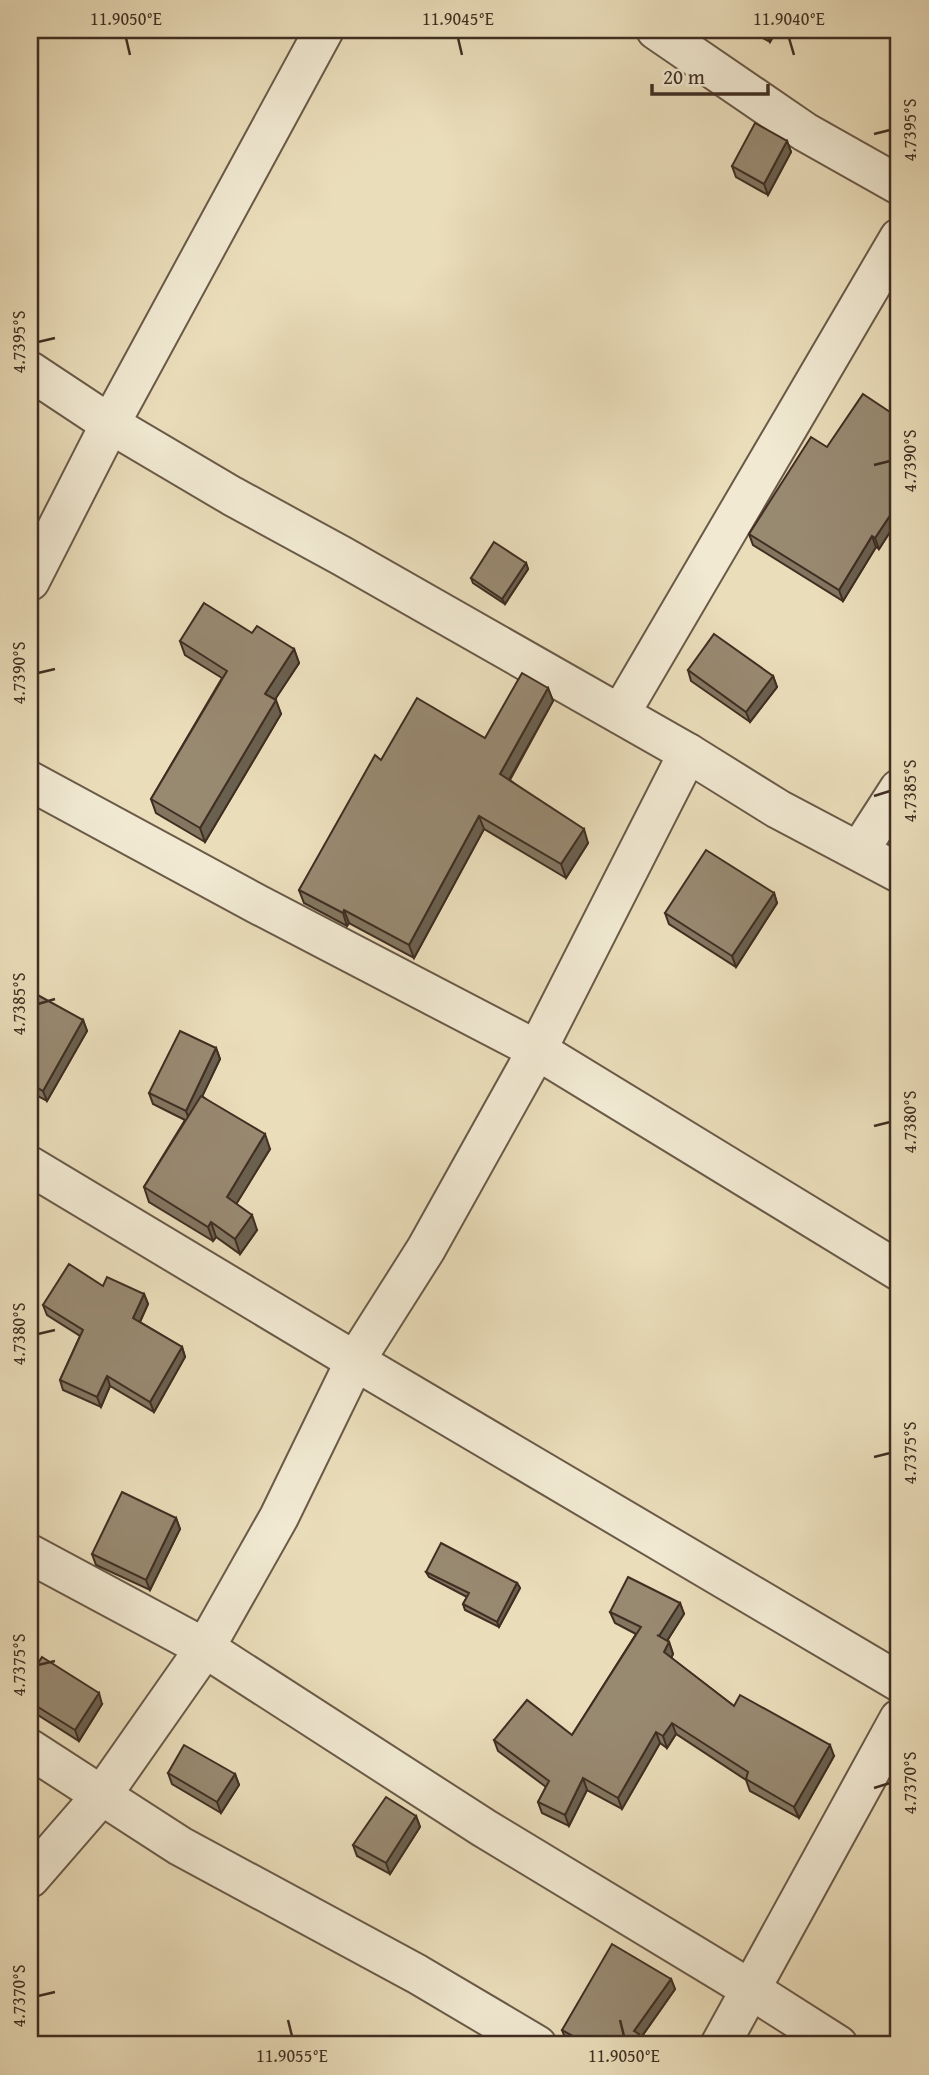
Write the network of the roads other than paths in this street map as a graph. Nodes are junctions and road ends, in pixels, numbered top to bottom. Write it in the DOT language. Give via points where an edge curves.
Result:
graph roads {
  1 [pos="324,30"];
  2 [pos="656,30"];
  3 [pos="899,186"];
  4 [pos="899,238"];
  5 [pos="30,371"];
  6 [pos="110,424"];
  7 [pos="30,582"];
  8 [pos="620,715"];
  9 [pos="688,753"];
  10 [pos="30,781"];
  11 [pos="899,789"];
  12 [pos="859,851"];
  13 [pos="899,873"];
  14 [pos="537,1050"];
  15 [pos="30,1166"];
  16 [pos="899,1271"];
  17 [pos="355,1361"];
  18 [pos="30,1554"];
  19 [pos="205,1648"];
  20 [pos="899,1682"];
  21 [pos="899,1719"];
  22 [pos="30,1749"];
  23 [pos="102,1796"];
  24 [pos="30,1878"];
  25 [pos="750,1989"];
  26 [pos="537,2045"];
  27 [pos="720,2045"];
  28 [pos="838,2045"];
  1 -- 6 [label="street"];
  2 -- 3 [label="street" via="805,132"];
  4 -- 8 [label="street"];
  5 -- 6 [label="street"];
  6 -- 7 [label="street"];
  6 -- 8 [label="street"];
  8 -- 9 [label="street"];
  9 -- 12 [label="street" via="778,809"];
  9 -- 14 [label="street"];
  10 -- 14 [label="street"];
  11 -- 12 [label="street"];
  12 -- 13 [label="street"];
  14 -- 16 [label="street"];
  14 -- 17 [label="street" via="426,1248"];
  15 -- 17 [label="street"];
  17 -- 19 [label="street" via="279,1517"];
  17 -- 20 [label="street"];
  18 -- 19 [label="street"];
  19 -- 23 [label="street"];
  19 -- 25 [label="street" via="484,1828"];
  21 -- 25 [label="street"];
  22 -- 23 [label="street"];
  23 -- 24 [label="street"];
  23 -- 26 [label="street" via="180,1846 417,1974"];
  25 -- 27 [label="street"];
  25 -- 28 [label="street"];
}
